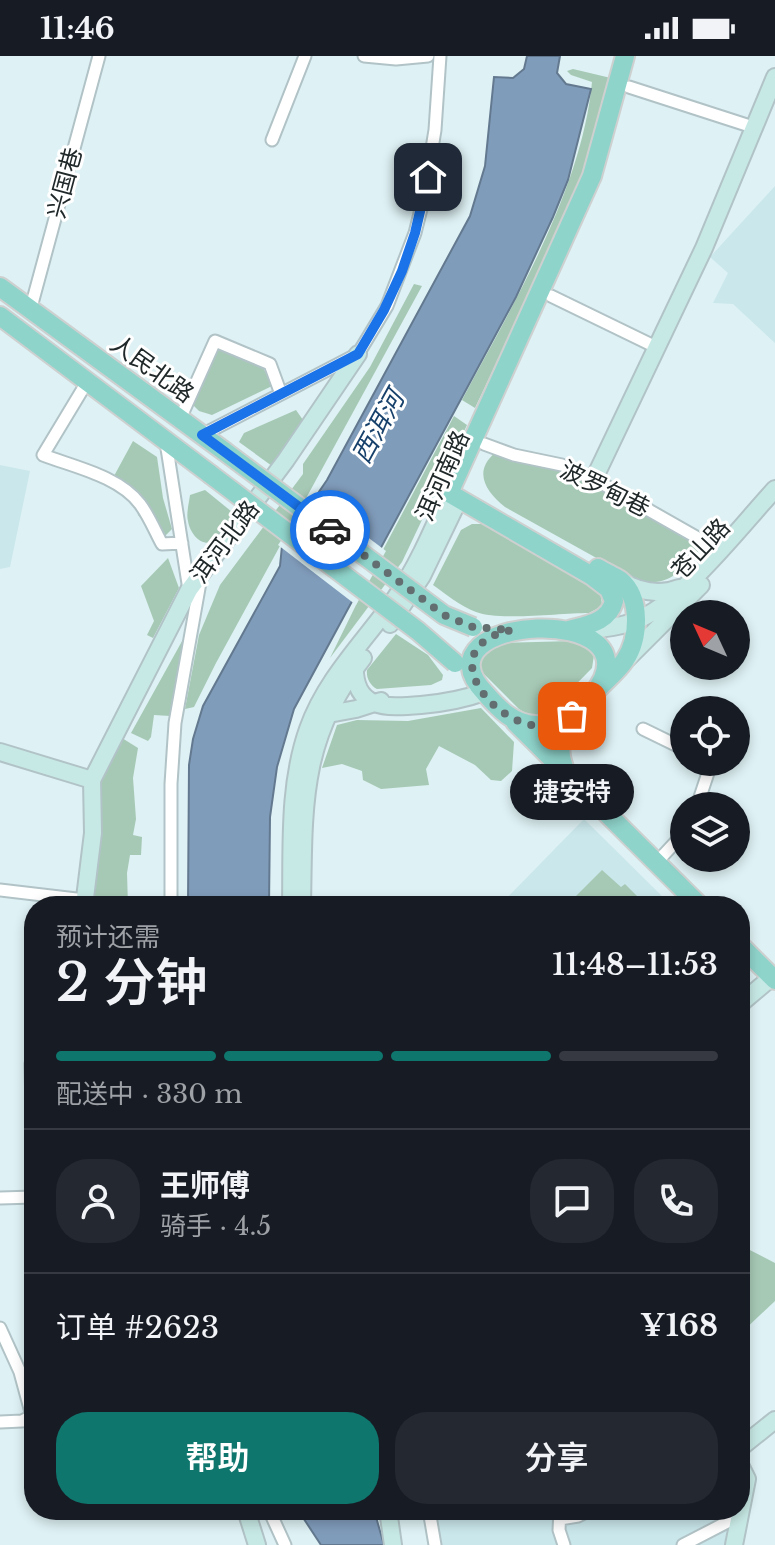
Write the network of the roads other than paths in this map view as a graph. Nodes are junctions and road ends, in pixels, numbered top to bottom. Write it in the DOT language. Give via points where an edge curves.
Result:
graph roads {
  1 [pos="99,56"];
  2 [pos="304,56"];
  3 [pos="364,56"];
  4 [pos="428,56"];
  5 [pos="440,56"];
  6 [pos="625,56"];
  7 [pos="637,56"];
  8 [pos="775,77"];
  9 [pos="629,87"];
  10 [pos="756,128"];
  11 [pos="272,140"];
  12 [pos="0,287"];
  13 [pos="551,296"];
  14 [pos="30,311"];
  15 [pos="0,316"];
  16 [pos="658,348"];
  17 [pos="358,354"];
  18 [pos="87,382"];
  19 [pos="281,394"];
  20 [pos="180,419"];
  21 [pos="202,435"];
  22 [pos="166,442"];
  23 [pos="484,444"];
  24 [pos="594,479"];
  25 [pos="775,489"];
  26 [pos="456,492"];
  27 [pos="775,505"];
  28 [pos="182,543"];
  29 [pos="719,550"];
  30 [pos="202,571"];
  31 [pos="693,578"];
  32 [pos="620,581"];
  33 [pos="189,590"];
  34 [pos="635,621"];
  35 [pos="512,630"];
  36 [pos="569,630"];
  37 [pos="355,649"];
  38 [pos="621,666"];
  39 [pos="355,668"];
  40 [pos="484,692"];
  41 [pos="594,693"];
  42 [pos="375,704"];
  43 [pos="319,716"];
  44 [pos="572,716"];
  45 [pos="512,720"];
  46 [pos="643,729"];
  47 [pos="670,742"];
  48 [pos="0,752"];
  49 [pos="568,776"];
  50 [pos="92,780"];
  51 [pos="670,848"];
  52 [pos="657,862"];
  53 [pos="0,890"];
  54 [pos="39,896"];
  55 [pos="85,896"];
  56 [pos="171,896"];
  57 [pos="291,896"];
  58 [pos="302,896"];
  59 [pos="690,896"];
  60 [pos="750,955"];
  61 [pos="773,979"];
  62 [pos="750,996"];
  63 [pos="0,1198"];
  64 [pos="24,1198"];
  65 [pos="0,1328"];
  66 [pos="24,1386"];
  67 [pos="24,1420"];
  68 [pos="775,1420"];
  69 [pos="0,1422"];
  70 [pos="750,1440"];
  71 [pos="249,1520"];
  72 [pos="274,1520"];
  73 [pos="389,1520"];
  74 [pos="431,1520"];
  75 [pos="560,1520"];
  76 [pos="731,1520"];
  77 [pos="739,1520"];
  78 [pos="257,1545"];
  79 [pos="285,1545"];
  80 [pos="393,1545"];
  81 [pos="435,1545"];
  82 [pos="564,1545"];
  83 [pos="683,1545"];
  84 [pos="734,1545"];
  1 -- 14 [label="street, 兴国巷"];
  2 -- 11 [label="street"];
  3 -- 4 [label="street"];
  5 -- 17 [label="street, 洱河北路" via="435,130 415,233 387,306"];
  6 -- 26 [label="main road, 洱河南路" via="588,187"];
  7 -- 9 [label="main road, 洱河南路"];
  8 -- 10 [label="main road"];
  9 -- 10 [label="street"];
  9 -- 13 [label="main road, 洱河南路" via="607,169"];
  10 -- 16 [label="main road"];
  12 -- 14 [label="main road, 人民北路"];
  13 -- 16 [label="street"];
  13 -- 23 [label="main road, 洱河南路"];
  14 -- 20 [label="main road, 人民北路"];
  15 -- 18 [label="main road, 人民北路"];
  16 -- 24 [label="main road"];
  17 -- 19 [label="street"];
  17 -- 30 [label="main road, 洱河北路"];
  18 -- 22 [label="main road, 人民北路"];
  18 -- 28 [label="street" via="43,455 125,490 140,504 162,544"];
  19 -- 20 [label="street" via="270,364 215,341"];
  19 -- 21 [label="street"];
  20 -- 21 [label="main road, 人民北路"];
  21 -- 35 [label="main road, 人民北路, bridge" via="439,611 473,627"];
  22 -- 28 [label="street"];
  22 -- 40 [label="main road, 人民北路, bridge" via="427,638"];
  23 -- 24 [label="street, 波罗甸巷"];
  23 -- 26 [label="main road, 洱河南路"];
  24 -- 29 [label="street, 波罗甸巷"];
  25 -- 29 [label="main road, 苍山路"];
  26 -- 32 [label="main road"];
  26 -- 36 [label="main road" via="609,589 614,603 609,613"];
  26 -- 37 [label="main road, 洱河南路" via="404,584"];
  26 -- 39 [label="main road, 洱河南路" via="414,590"];
  27 -- 38 [label="main road, 苍山路"];
  28 -- 33 [label="street"];
  29 -- 31 [label="main road, 苍山路"];
  30 -- 33 [label="main road, 洱河北路"];
  30 -- 56 [label="street" via="175,723"];
  31 -- 32 [label="main road" via="660,593"];
  31 -- 34 [label="main road, 苍山路"];
  32 -- 34 [label="main road"];
  33 -- 50 [label="main road, 洱河北路"];
  34 -- 36 [label="main road"];
  34 -- 38 [label="main road" via="633,643"];
  35 -- 36 [label="main road"];
  35 -- 40 [label="main road" via="492,637 473,656 472,673"];
  36 -- 41 [label="main road" via="590,638 604,658 604,675"];
  37 -- 39 [label="main road"];
  37 -- 43 [label="main road, 洱河南路" via="333,679"];
  38 -- 41 [label="main road, 苍山路"];
  39 -- 42 [label="main road" via="358,687"];
  39 -- 43 [label="main road, 洱河南路"];
  40 -- 42 [label="main road" via="459,702 385,708"];
  40 -- 45 [label="main road"];
  41 -- 44 [label="main road"];
  42 -- 43 [label="main road"];
  43 -- 57 [label="main road, 洱河南路" via="303,744 295,785"];
  43 -- 58 [label="main road, 洱河南路" via="306,786"];
  44 -- 45 [label="main road" via="546,725"];
  44 -- 49 [label="main road" via="560,741"];
  45 -- 49 [label="main road"];
  46 -- 47 [label="street"];
  48 -- 50 [label="main road"];
  49 -- 52 [label="main road"];
  50 -- 55 [label="main road, 洱河北路" via="93,833"];
  51 -- 52 [label="street"];
  52 -- 59 [label="main road"];
  53 -- 54 [label="street"];
  60 -- 61 [label="main road"];
  61 -- 62 [label="main road"];
  63 -- 64 [label="street"];
  65 -- 66 [label="street"];
  67 -- 69 [label="street"];
  68 -- 70 [label="main road"];
  71 -- 78 [label="main road"];
  72 -- 79 [label="street"];
  73 -- 80 [label="main road"];
  74 -- 81 [label="street"];
  75 -- 82 [label="street"];
  76 -- 83 [label="street"];
  77 -- 84 [label="main road"];
}
